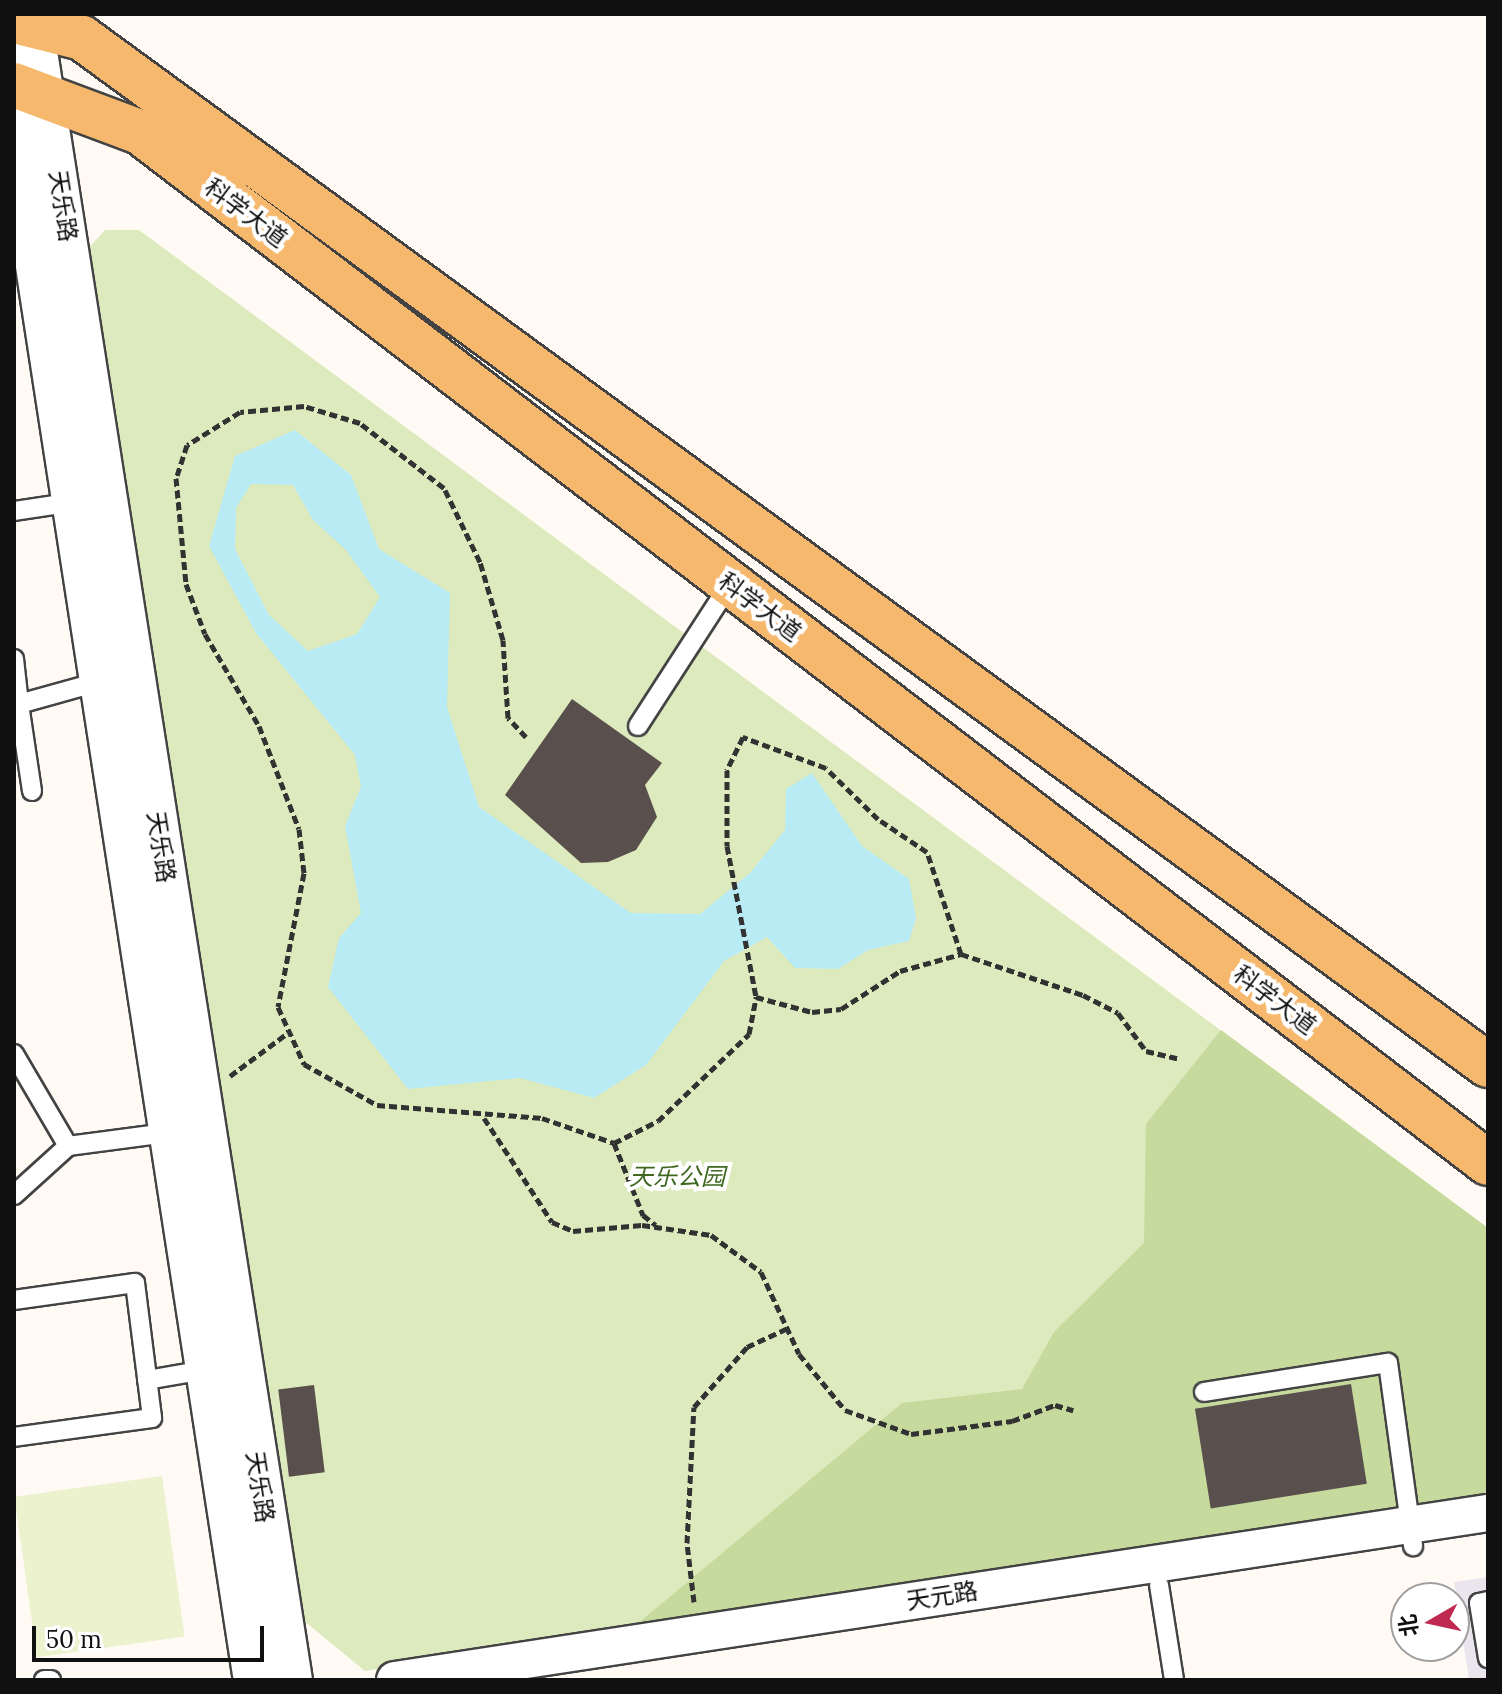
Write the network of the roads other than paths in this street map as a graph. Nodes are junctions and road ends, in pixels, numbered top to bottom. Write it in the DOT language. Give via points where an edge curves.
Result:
graph roads {
  1 [pos="25,19"];
  2 [pos="25,97"];
  3 [pos="74,502"];
  4 [pos="14,511"];
  5 [pos="730,584"];
  6 [pos="14,659"];
  7 [pos="118,676"];
  8 [pos="19,704"];
  9 [pos="638,726"];
  10 [pos="32,791"];
  11 [pos="14,1054"];
  12 [pos="1488,1065"];
  13 [pos="191,1115"];
  14 [pos="68,1146"];
  15 [pos="1488,1163"];
  16 [pos="14,1195"];
  17 [pos="14,1300"];
  18 [pos="224,1368"];
  19 [pos="147,1380"];
  20 [pos="1204,1392"];
  21 [pos="14,1437"];
  22 [pos="1488,1513"];
  23 [pos="1411,1535"];
  24 [pos="1488,1535"];
  25 [pos="1159,1585"];
  26 [pos="1488,1601"];
  27 [pos="1488,1658"];
  28 [pos="44,1680"];
  29 [pos="51,1680"];
  30 [pos="256,1680"];
  31 [pos="290,1680"];
  32 [pos="395,1680"];
  33 [pos="541,1680"];
  34 [pos="1174,1680"];
  1 -- 2 [label="street, 天乐路"];
  1 -- 12 [label="main road, 科学大道" via="82,38"];
  2 -- 3 [label="street, 天乐路"];
  2 -- 5 [label="main road, 科学大道" via="140,132"];
  2 -- 7 [label="street, 天乐路"];
  3 -- 4 [label="lane"];
  3 -- 7 [label="street, 天乐路"];
  5 -- 9 [label="lane"];
  5 -- 15 [label="main road, 科学大道"];
  6 -- 8 [label="lane"];
  7 -- 8 [label="lane"];
  7 -- 13 [label="street, 天乐路"];
  8 -- 10 [label="lane"];
  11 -- 14 [label="lane"];
  13 -- 14 [label="lane"];
  13 -- 18 [label="street, 天乐路"];
  14 -- 16 [label="lane"];
  17 -- 19 [label="lane" via="135,1283"];
  18 -- 19 [label="lane"];
  18 -- 30 [label="street, 天乐路"];
  18 -- 31 [label="street, 天乐路"];
  19 -- 21 [label="lane" via="152,1418"];
  20 -- 23 [label="lane" via="1388,1363"];
  22 -- 23 [label="street, 天元路"];
  23 -- 24 [label="street, 天元路"];
  23 -- 25 [label="street, 天元路"];
  23 -- 32 [label="street, 天元路"];
  25 -- 33 [label="street, 天元路"];
  25 -- 34 [label="lane"];
  26 -- 27 [label="lane" via="1479,1603"];
  28 -- 29 [label="lane"];
}
